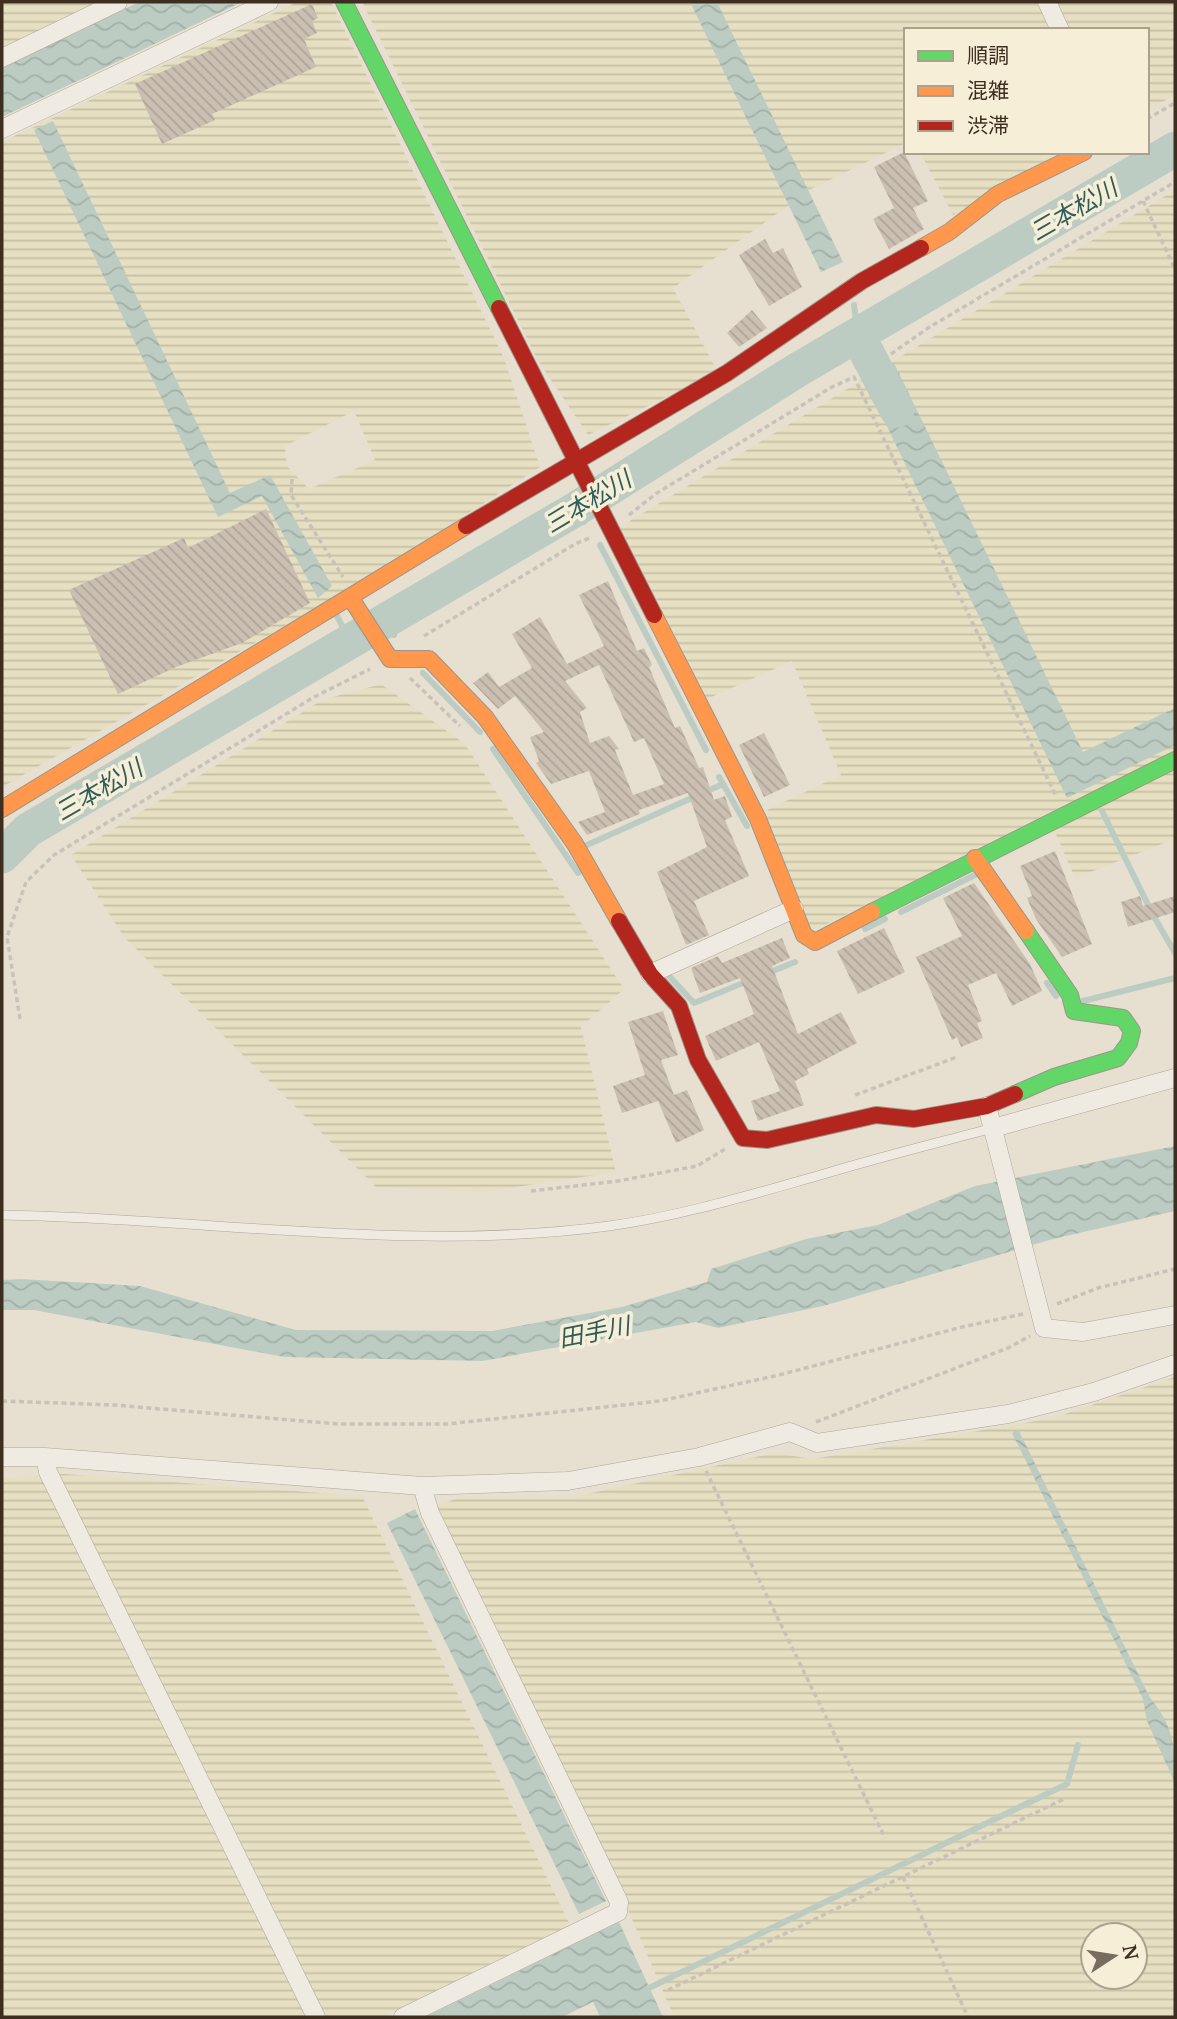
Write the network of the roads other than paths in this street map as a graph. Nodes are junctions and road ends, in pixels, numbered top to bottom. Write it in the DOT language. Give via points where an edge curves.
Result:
graph roads {
  1 [pos="118,2"];
  2 [pos="270,2"];
  3 [pos="344,2"];
  4 [pos="1047,2"];
  5 [pos="1059,28"];
  6 [pos="2,58"];
  7 [pos="2,129"];
  8 [pos="1080,154"];
  9 [pos="576,463"];
  10 [pos="351,597"];
  11 [pos="1175,761"];
  12 [pos="2,809"];
  13 [pos="975,858"];
  14 [pos="794,909"];
  15 [pos="650,974"];
  16 [pos="1175,1077"];
  17 [pos="987,1105"];
  18 [pos="994,1134"];
  19 [pos="2,1215"];
  20 [pos="1175,1315"];
  21 [pos="1175,1364"];
  22 [pos="2,1457"];
  23 [pos="45,1457"];
  24 [pos="422,1486"];
  25 [pos="316,2017"];
  26 [pos="403,2017"];
  1 -- 6 [label="street"];
  2 -- 7 [label="street"];
  3 -- 9 [label="street"];
  4 -- 5 [label="street"];
  8 -- 9 [label="street" via="999,194 949,232 862,281 727,373"];
  9 -- 10 [label="street"];
  9 -- 14 [label="street" via="758,820"];
  10 -- 12 [label="street"];
  10 -- 15 [label="street" via="390,659 429,659 485,717 576,844"];
  11 -- 13 [label="street"];
  13 -- 14 [label="street" via="815,942 804,935"];
  13 -- 17 [label="street" via="1070,995 1074,1011 1123,1018 1132,1031 1118,1058"];
  14 -- 15 [label="street"];
  15 -- 17 [label="street" via="680,1006 698,1060 743,1138 766,1140 876,1115 914,1119"];
  16 -- 18 [label="street"];
  17 -- 18 [label="street"];
  18 -- 19 [label="lane" via="715,1205 610,1226 551,1232 405,1235 103,1216"];
  18 -- 20 [label="street" via="1039,1311 1083,1332"];
  21 -- 24 [label="street" via="1094,1392 1008,1414 817,1443 790,1432 699,1457 568,1482"];
  22 -- 23 [label="street"];
  23 -- 24 [label="street"];
  23 -- 25 [label="street" via="48,1472"];
  24 -- 26 [label="street" via="430,1513 619,1902 618,1912"];
}
